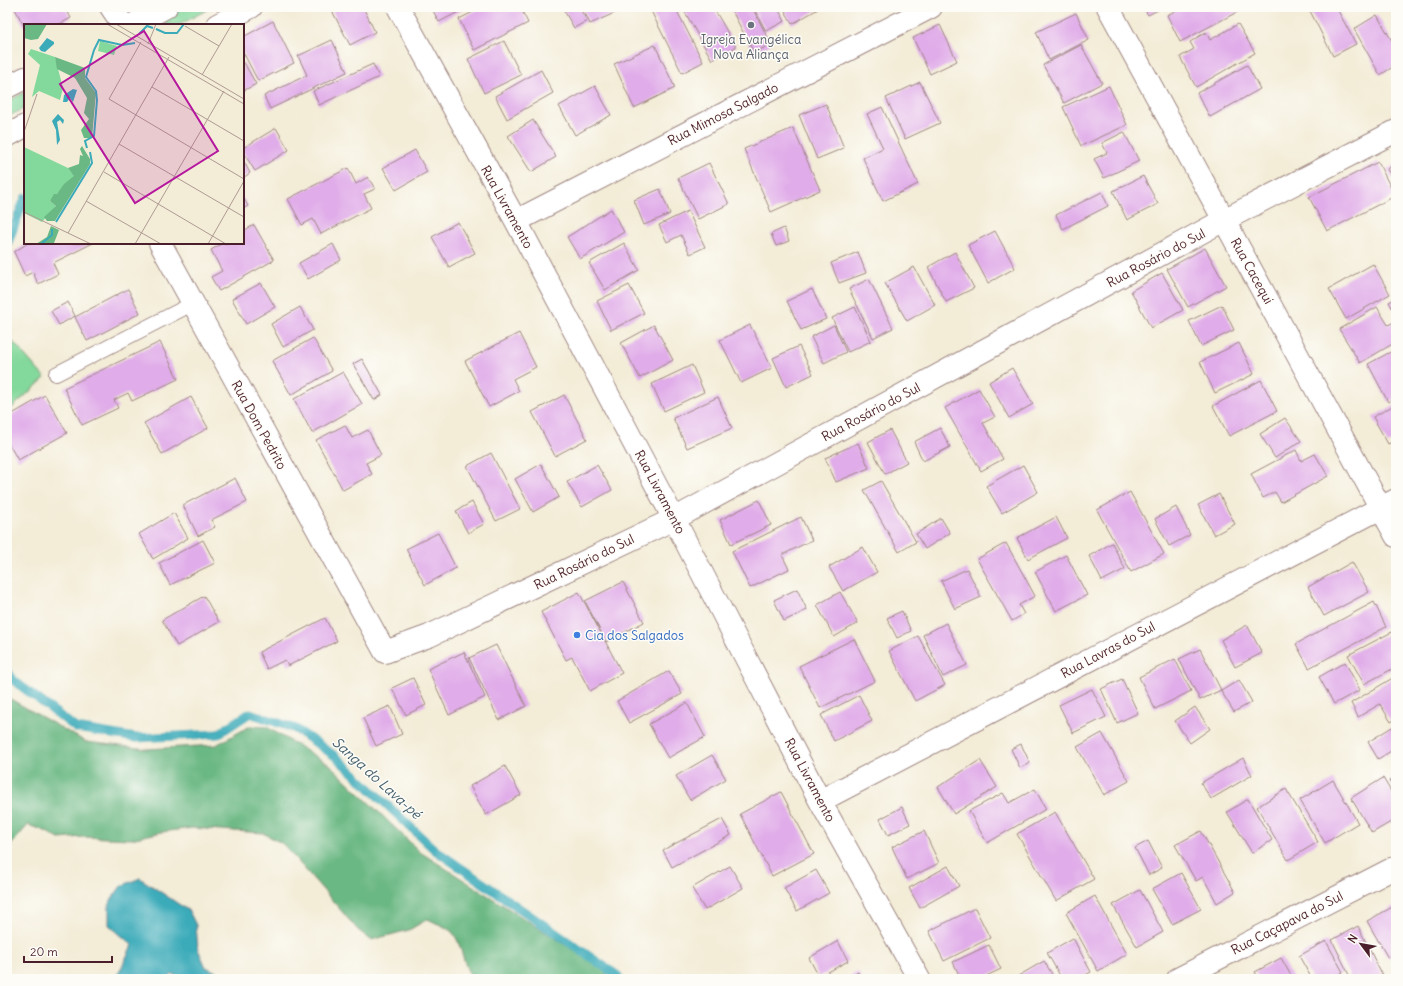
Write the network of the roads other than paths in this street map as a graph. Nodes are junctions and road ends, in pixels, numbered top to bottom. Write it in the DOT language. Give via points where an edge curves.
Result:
graph roads {
  1 [pos="111,7"];
  2 [pos="166,7"];
  3 [pos="251,7"];
  4 [pos="398,7"];
  5 [pos="931,7"];
  6 [pos="1108,7"];
  7 [pos="122,24"];
  8 [pos="134,24"];
  9 [pos="219,24"];
  10 [pos="24,78"];
  11 [pos="7,87"];
  12 [pos="24,127"];
  13 [pos="1396,131"];
  14 [pos="7,136"];
  15 [pos="1224,220"];
  16 [pos="516,221"];
  17 [pos="161,244"];
  18 [pos="192,304"];
  19 [pos="56,374"];
  20 [pos="1388,503"];
  21 [pos="674,519"];
  22 [pos="1396,536"];
  23 [pos="359,606"];
  24 [pos="820,801"];
  25 [pos="1396,867"];
  26 [pos="919,979"];
  27 [pos="1178,979"];
  1 -- 7 [label="street"];
  2 -- 8 [label="street"];
  3 -- 9 [label="street"];
  4 -- 16 [label="street, Rua Livramento"];
  5 -- 16 [label="street, Rua Mimosa Salgado"];
  6 -- 15 [label="street, Rua Cacequi"];
  10 -- 11 [label="street"];
  12 -- 14 [label="street"];
  13 -- 15 [label="street, Rua Rosário do Sul"];
  15 -- 20 [label="street, Rua Cacequi"];
  15 -- 21 [label="street, Rua Rosário do Sul"];
  16 -- 21 [label="street, Rua Livramento"];
  17 -- 18 [label="street, Rua Dom Pedrito"];
  18 -- 19 [label="lane"];
  18 -- 23 [label="street, Rua Dom Pedrito"];
  20 -- 22 [label="street, Rua Cacequi"];
  20 -- 24 [label="street, Rua Lavras do Sul"];
  21 -- 23 [label="street, Rua Rosário do Sul" via="429,636 385,652"];
  21 -- 24 [label="street, Rua Livramento"];
  24 -- 26 [label="street, Rua Livramento"];
  25 -- 27 [label="street, Rua Caçapava do Sul"];
}
